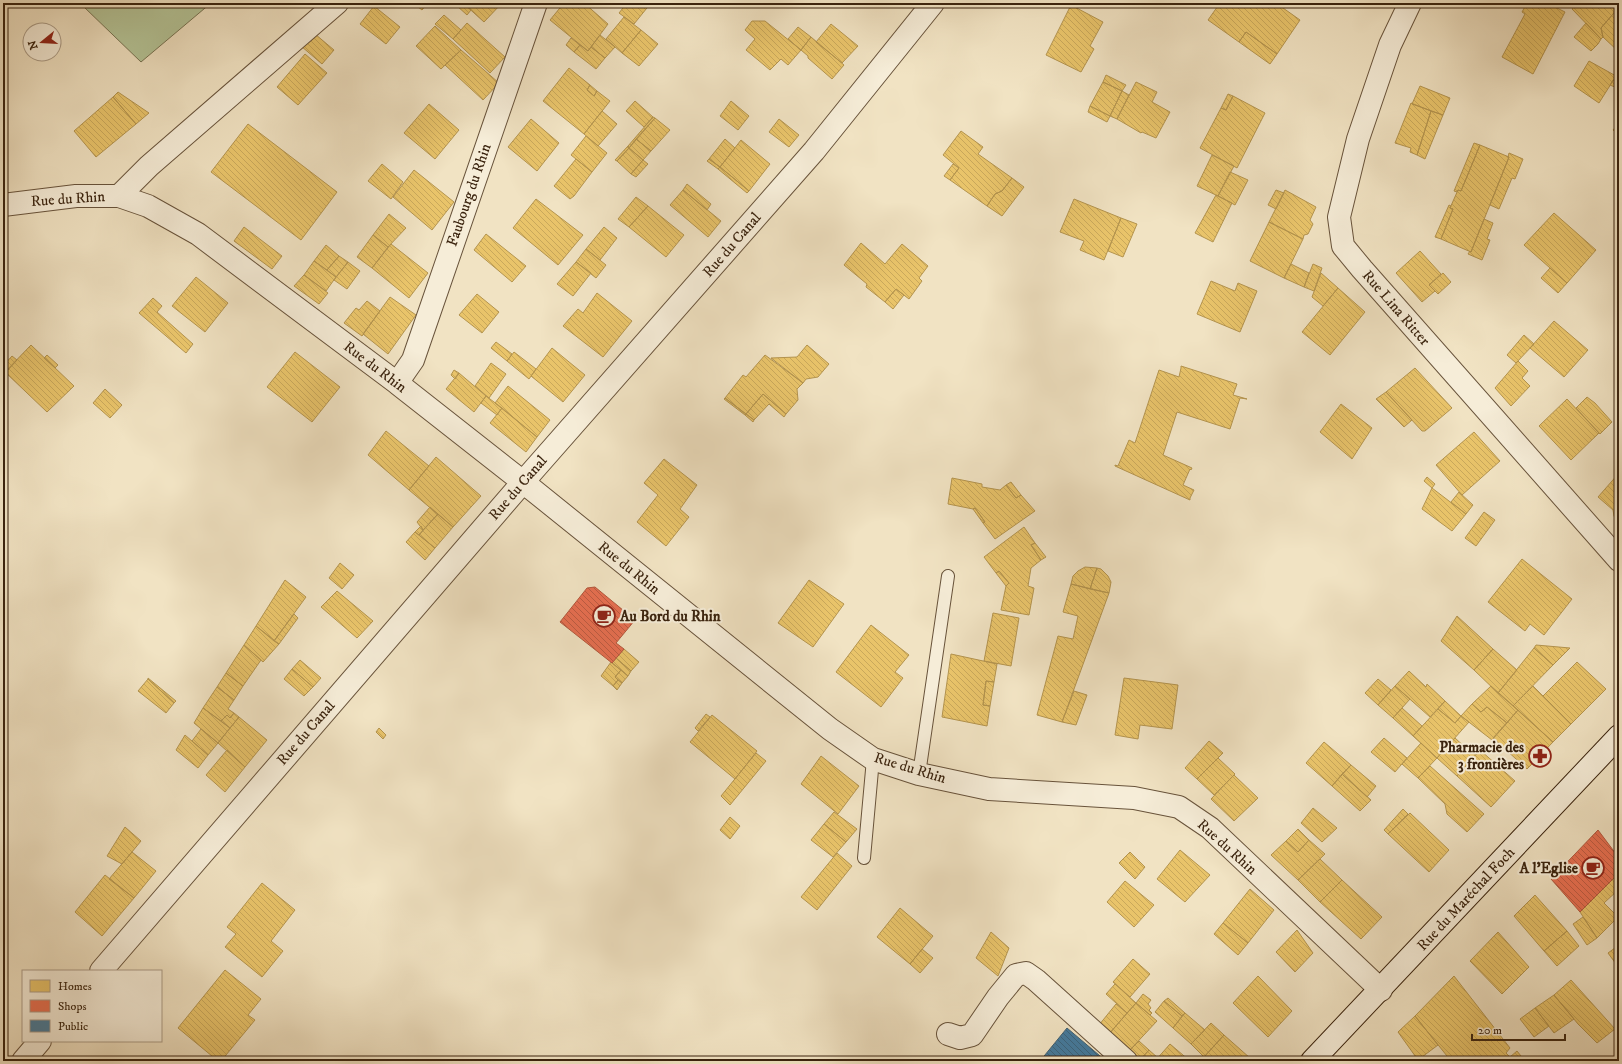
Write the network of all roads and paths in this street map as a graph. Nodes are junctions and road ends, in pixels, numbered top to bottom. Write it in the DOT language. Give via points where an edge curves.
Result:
graph roads {
  1 [pos="337,3"];
  2 [pos="536,3"];
  3 [pos="933,3"];
  4 [pos="1410,3"];
  5 [pos="119,196"];
  6 [pos="3,206"];
  7 [pos="397,383"];
  8 [pos="523,482"];
  9 [pos="1619,560"];
  10 [pos="948,576"];
  11 [pos="1619,736"];
  12 [pos="872,759"];
  13 [pos="919,774"];
  14 [pos="864,858"];
  15 [pos="102,970"];
  16 [pos="1380,990"];
  17 [pos="948,1034"];
  18 [pos="39,1042"];
  19 [pos="23,1061"];
  20 [pos="1126,1061"];
  21 [pos="1312,1061"];
  1 -- 5 [label="street" via="149,166"];
  2 -- 7 [label="street, Faubourg du Rhin" via="412,360"];
  3 -- 8 [label="street, Rue du Canal" via="814,151"];
  4 -- 9 [label="street, Rue Lina Ritter" via="1390,45 1358,139 1339,217 1343,246"];
  5 -- 6 [label="street, Rue du Rhin" via="76,196"];
  5 -- 7 [label="street, Rue du Rhin" via="148,206 198,234"];
  7 -- 8 [label="street, Rue du Rhin"];
  8 -- 12 [label="street, Rue du Rhin" via="824,724"];
  8 -- 15 [label="street, Rue du Canal"];
  10 -- 13 [label="lane"];
  11 -- 16 [label="street, Rue du Maréchal Foch"];
  12 -- 13 [label="street, Rue du Rhin"];
  12 -- 14 [label="lane"];
  13 -- 16 [label="street, Rue du Rhin" via="989,788 1134,798 1179,807 1210,828"];
  16 -- 21 [label="street, Rue du Maréchal Foch"];
  17 -- 20 [label="street" via="960,1038 972,1035 1016,975 1026,973"];
  18 -- 19 [label="street"];
}
